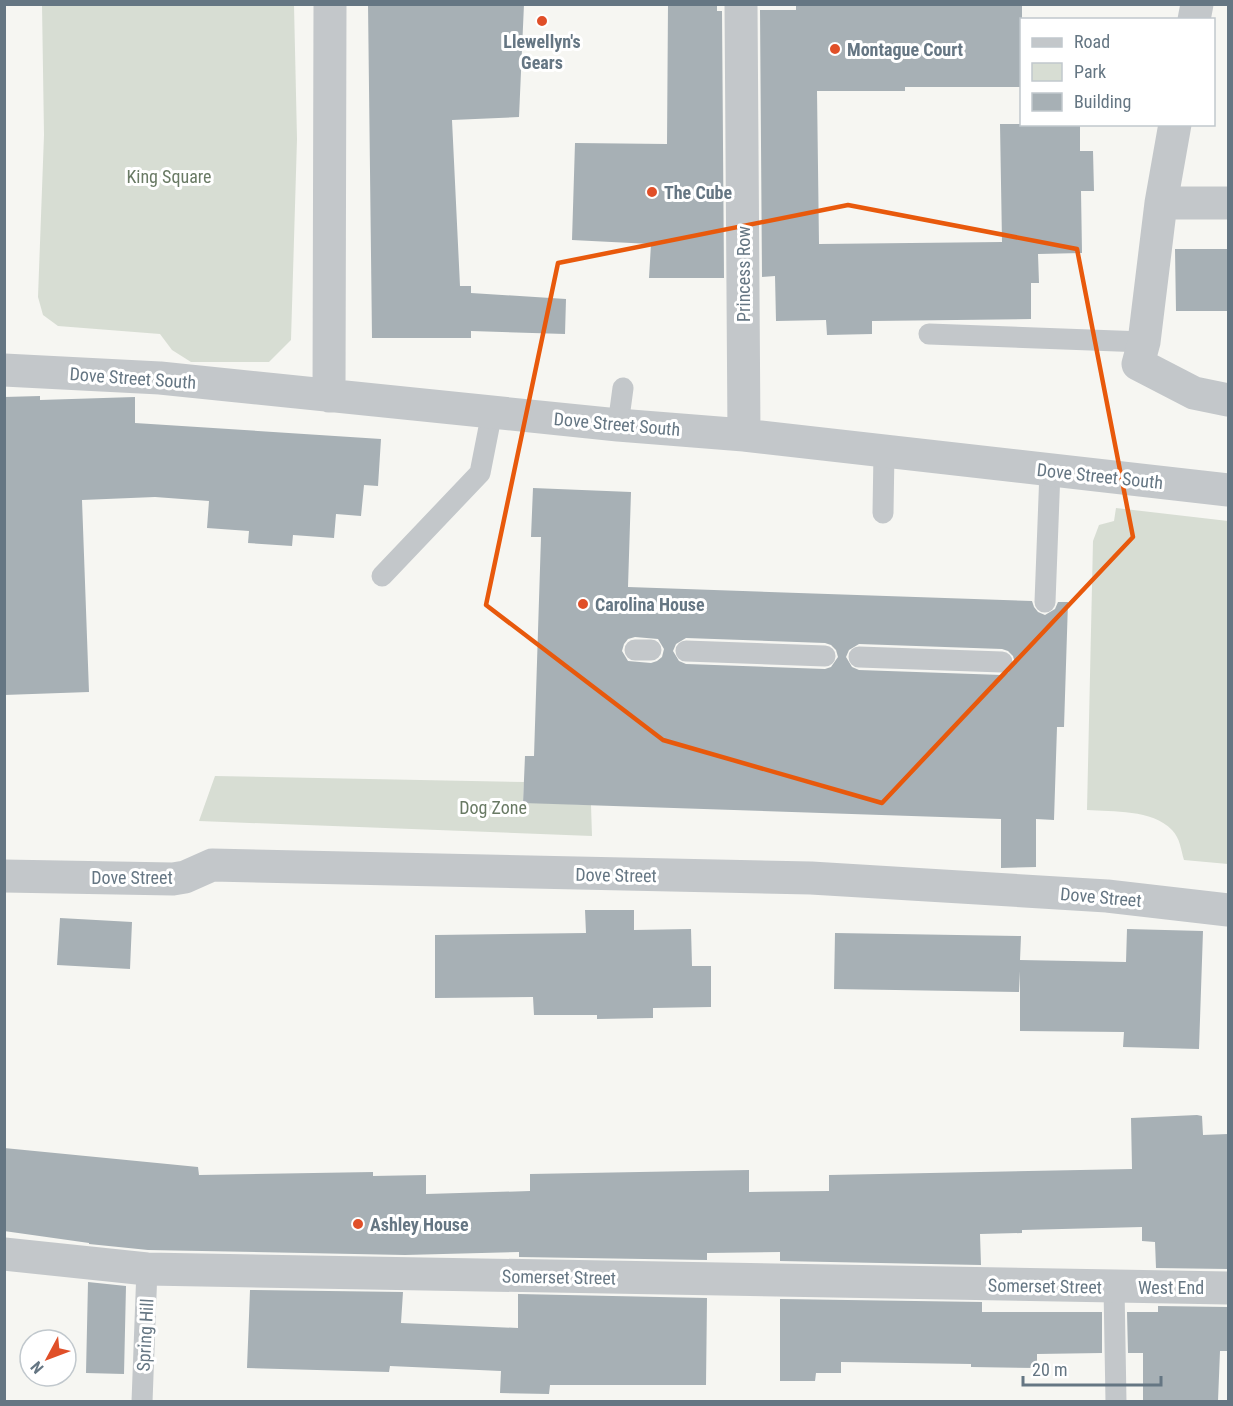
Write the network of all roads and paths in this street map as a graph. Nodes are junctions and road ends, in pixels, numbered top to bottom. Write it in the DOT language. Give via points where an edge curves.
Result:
graph roads {
  1 [pos="330,4"];
  2 [pos="741,4"];
  3 [pos="1175,126"];
  4 [pos="1228,202"];
  5 [pos="1161,203"];
  6 [pos="929,334"];
  7 [pos="1144,342"];
  8 [pos="4,370"];
  9 [pos="623,388"];
  10 [pos="329,396"];
  11 [pos="1228,400"];
  12 [pos="492,412"];
  13 [pos="618,425"];
  14 [pos="744,435"];
  15 [pos="884,452"];
  16 [pos="1050,471"];
  17 [pos="1228,490"];
  18 [pos="883,513"];
  19 [pos="382,576"];
  20 [pos="1045,602"];
  21 [pos="686,651"];
  22 [pos="825,656"];
  23 [pos="860,657"];
  24 [pos="1002,662"];
  25 [pos="4,876"];
  26 [pos="1228,910"];
  27 [pos="4,1254"];
  28 [pos="147,1269"];
  29 [pos="1114,1287"];
  30 [pos="1228,1288"];
  31 [pos="141,1401"];
  32 [pos="1116,1401"];
  1 -- 10 [label="street"];
  2 -- 14 [label="street, Princess Row"];
  3 -- 5 [label="street"];
  4 -- 5 [label="street"];
  5 -- 7 [label="street"];
  6 -- 7 [label="lane"];
  7 -- 11 [label="street" via="1138,364 1194,393"];
  8 -- 10 [label="street, Dove Street South" via="160,378"];
  9 -- 13 [label="lane"];
  10 -- 12 [label="street, Dove Street South"];
  12 -- 13 [label="street, Dove Street South"];
  12 -- 19 [label="lane" via="480,473"];
  13 -- 14 [label="street, Dove Street South"];
  14 -- 15 [label="street, Dove Street South"];
  15 -- 16 [label="street, Dove Street South"];
  15 -- 18 [label="lane"];
  16 -- 17 [label="street, Dove Street South"];
  16 -- 20 [label="lane"];
  21 -- 22 [label="lane"];
  23 -- 24 [label="lane"];
  25 -- 26 [label="street, Dove Street" via="173,879 212,865 811,878 1107,896"];
  27 -- 28 [label="street, Somerset Street"];
  28 -- 29 [label="street, Somerset Street"];
  28 -- 31 [label="lane, Spring Hill"];
  29 -- 30 [label="street, West End"];
  29 -- 32 [label="lane"];
}
